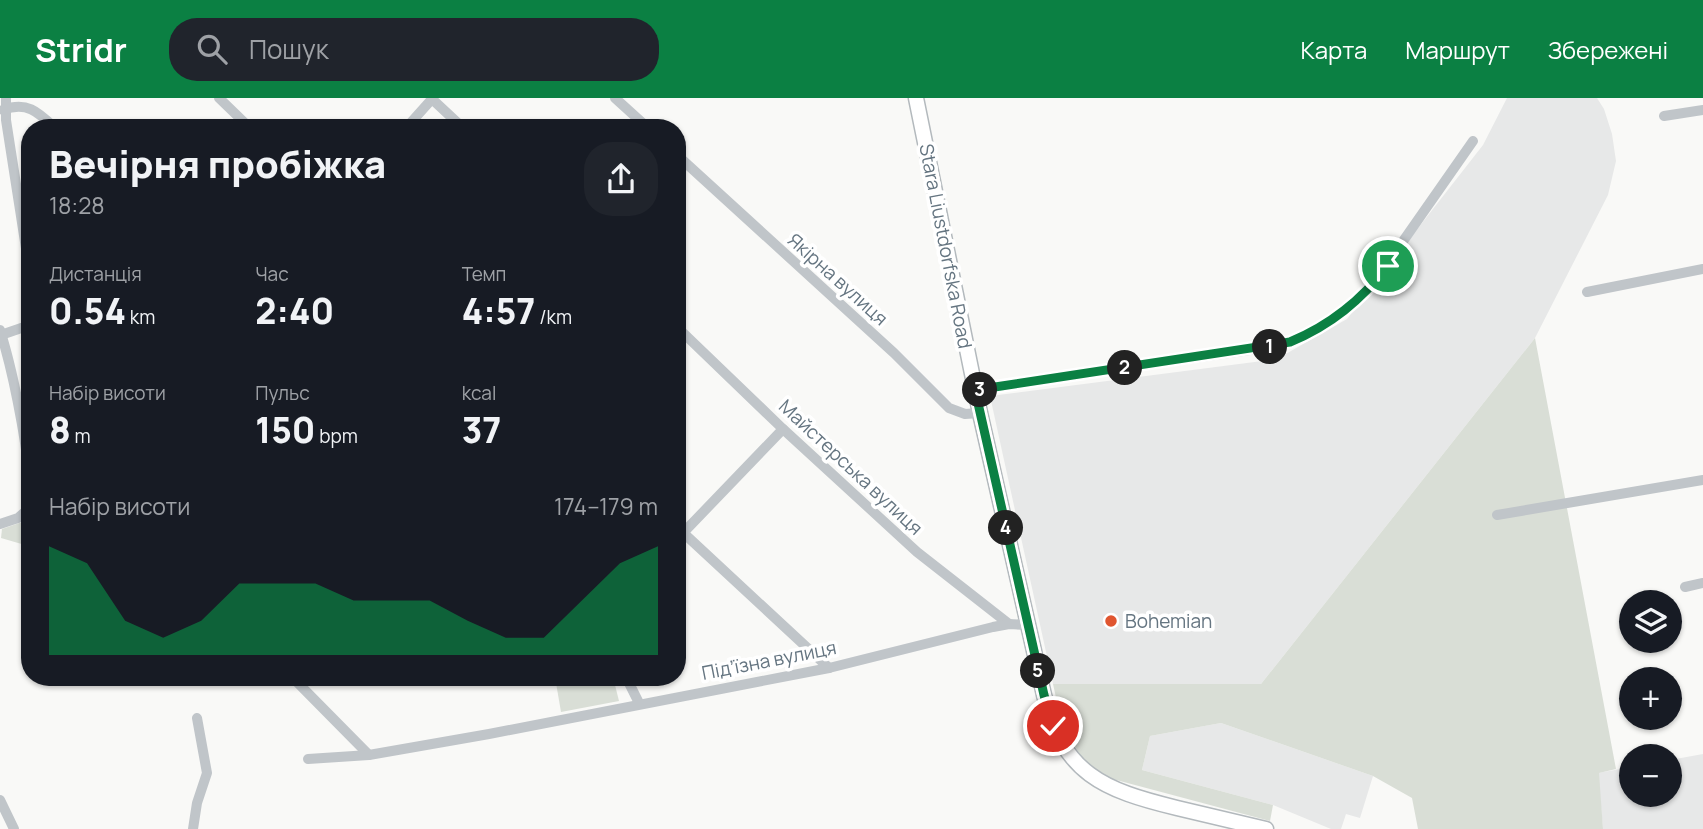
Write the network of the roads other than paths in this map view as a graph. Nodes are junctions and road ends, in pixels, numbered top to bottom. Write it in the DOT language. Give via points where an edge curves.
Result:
graph roads {
  1 [pos="219,98"];
  2 [pos="615,98"];
  3 [pos="916,98"];
  4 [pos="431,99"];
  5 [pos="4,106"];
  6 [pos="1703,110"];
  7 [pos="1664,116"];
  8 [pos="46,119"];
  9 [pos="241,119"];
  10 [pos="414,119"];
  11 [pos="453,119"];
  12 [pos="638,119"];
  13 [pos="1472,141"];
  14 [pos="686,163"];
  15 [pos="21,216"];
  16 [pos="1703,269"];
  17 [pos="1587,292"];
  18 [pos="21,327"];
  19 [pos="1,332"];
  20 [pos="686,336"];
  21 [pos="5,370"];
  22 [pos="975,390"];
  23 [pos="980,413"];
  24 [pos="21,416"];
  25 [pos="783,429"];
  26 [pos="1703,480"];
  27 [pos="21,515"];
  28 [pos="1497,515"];
  29 [pos="0,524"];
  30 [pos="686,524"];
  31 [pos="686,536"];
  32 [pos="1703,583"];
  33 [pos="1685,587"];
  34 [pos="1009,624"];
  35 [pos="1028,625"];
  36 [pos="829,667"];
  37 [pos="301,686"];
  38 [pos="630,686"];
  39 [pos="639,703"];
  40 [pos="197,718"];
  41 [pos="369,755"];
  42 [pos="309,758"];
  43 [pos="0,800"];
  44 [pos="4,815"];
  45 [pos="14,829"];
  46 [pos="193,829"];
  47 [pos="1266,829"];
  1 -- 9 [label="street"];
  2 -- 12 [label="street"];
  3 -- 22 [label="main road, Stara Liustdorfska Road"];
  4 -- 10 [label="street"];
  4 -- 11 [label="street"];
  5 -- 8 [label="street" via="34,108"];
  5 -- 15 [label="street"];
  6 -- 7 [label="street"];
  13 -- 22 [label="street" via="1371,287 1313,332 1270,347"];
  14 -- 23 [label="street, Якірна вулиця" via="949,408"];
  16 -- 17 [label="street"];
  18 -- 19 [label="street"];
  19 -- 21 [label="street"];
  20 -- 25 [label="street, Майстерська вулиця"];
  21 -- 24 [label="street"];
  22 -- 23 [label="main road, Stara Liustdorfska Road"];
  23 -- 35 [label="main road, Stara Liustdorfska Road"];
  25 -- 30 [label="street"];
  25 -- 34 [label="street, Майстерська вулиця" via="917,552"];
  26 -- 28 [label="street"];
  27 -- 29 [label="street"];
  31 -- 36 [label="street"];
  32 -- 33 [label="street"];
  34 -- 35 [label="street, Підʼїзна вулиця"];
  34 -- 36 [label="street, Підʼїзна вулиця"];
  35 -- 47 [label="main road, Stara Liustdorfska Road" via="1053,726 1067,752 1094,779 1123,794"];
  36 -- 39 [label="street, Підʼїзна вулиця"];
  37 -- 41 [label="street"];
  38 -- 39 [label="street"];
  39 -- 41 [label="street, Підʼїзна вулиця"];
  40 -- 46 [label="street" via="207,773"];
  41 -- 42 [label="street, Підʼїзна вулиця"];
  43 -- 44 [label="street"];
  44 -- 45 [label="street"];
}
